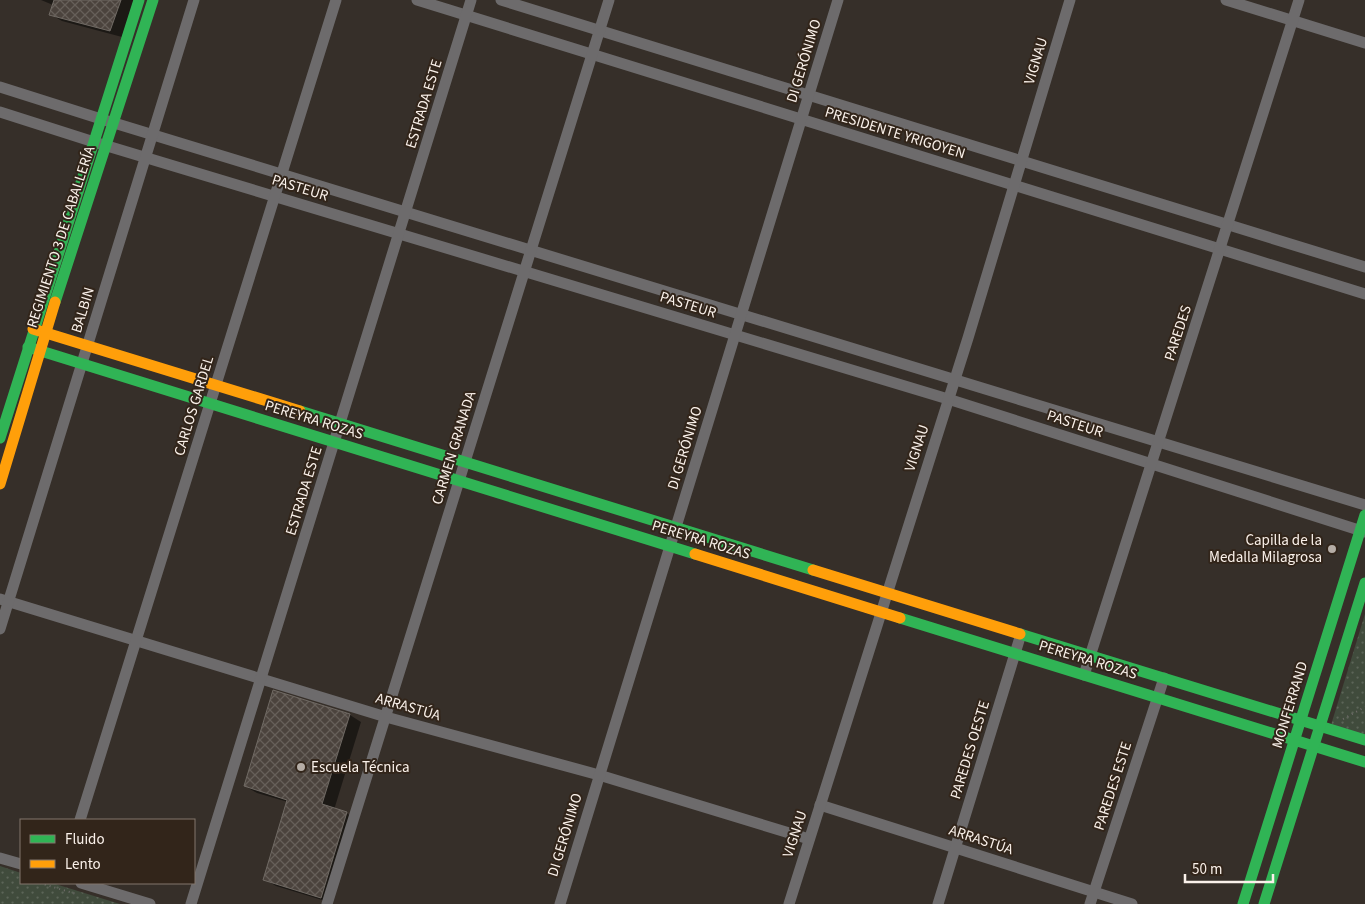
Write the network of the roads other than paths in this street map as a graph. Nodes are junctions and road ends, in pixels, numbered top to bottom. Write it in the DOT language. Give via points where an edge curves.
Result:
graph roads {
  1 [pos="139,0"];
  2 [pos="153,0"];
  3 [pos="194,0"];
  4 [pos="336,0"];
  5 [pos="417,0"];
  6 [pos="472,0"];
  7 [pos="501,0"];
  8 [pos="609,0"];
  9 [pos="838,0"];
  10 [pos="1070,0"];
  11 [pos="1226,0"];
  12 [pos="1299,0"];
  13 [pos="467,16"];
  14 [pos="1292,21"];
  15 [pos="600,30"];
  16 [pos="1365,43"];
  17 [pos="592,54"];
  18 [pos="0,87"];
  19 [pos="809,95"];
  20 [pos="0,112"];
  21 [pos="101,119"];
  22 [pos="802,119"];
  23 [pos="114,123"];
  24 [pos="153,135"];
  25 [pos="94,142"];
  26 [pos="107,146"];
  27 [pos="146,158"];
  28 [pos="1022,160"];
  29 [pos="282,174"];
  30 [pos="1014,185"];
  31 [pos="275,196"];
  32 [pos="406,212"];
  33 [pos="1229,224"];
  34 [pos="399,234"];
  35 [pos="1221,249"];
  36 [pos="531,250"];
  37 [pos="1365,267"];
  38 [pos="524,272"];
  39 [pos="1365,294"];
  40 [pos="741,314"];
  41 [pos="32,329"];
  42 [pos="45,333"];
  43 [pos="735,335"];
  44 [pos="88,346"];
  45 [pos="28,347"];
  46 [pos="40,351"];
  47 [pos="82,364"];
  48 [pos="955,379"];
  49 [pos="216,385"];
  50 [pos="948,399"];
  51 [pos="210,404"];
  52 [pos="340,424"];
  53 [pos="0,438"];
  54 [pos="334,442"];
  55 [pos="1159,442"];
  56 [pos="465,462"];
  57 [pos="1152,464"];
  58 [pos="459,481"];
  59 [pos="0,484"];
  60 [pos="1365,505"];
  61 [pos="1365,515"];
  62 [pos="676,527"];
  63 [pos="1363,531"];
  64 [pos="670,546"];
  65 [pos="1365,583"];
  66 [pos="887,592"];
  67 [pos="4,601"];
  68 [pos="881,612"];
  69 [pos="0,629"];
  70 [pos="1022,634"];
  71 [pos="136,641"];
  72 [pos="1015,654"];
  73 [pos="1091,655"];
  74 [pos="1084,675"];
  75 [pos="1164,678"];
  76 [pos="261,679"];
  77 [pos="1157,698"];
  78 [pos="386,717"];
  79 [pos="1301,720"];
  80 [pos="1320,726"];
  81 [pos="1294,740"];
  82 [pos="1365,740"];
  83 [pos="1314,746"];
  84 [pos="1365,762"];
  85 [pos="599,775"];
  86 [pos="820,805"];
  87 [pos="80,819"];
  88 [pos="809,839"];
  89 [pos="955,848"];
  90 [pos="0,858"];
  91 [pos="20,864"];
  92 [pos="84,884"];
  93 [pos="1094,892"];
  94 [pos="150,904"];
  95 [pos="191,904"];
  96 [pos="327,904"];
  97 [pos="560,904"];
  98 [pos="789,904"];
  99 [pos="938,904"];
  100 [pos="1090,904"];
  101 [pos="1132,904"];
  102 [pos="1243,904"];
  103 [pos="1264,904"];
  1 -- 21 [label="street, REGIMIENTO 3 DE CABALLERÍA"];
  2 -- 23 [label="street, REGIMIENTO 3 DE CABALLERÍA"];
  3 -- 24 [label="street, BALBIN"];
  4 -- 29 [label="street, CARLOS GARDEL"];
  5 -- 13 [label="street, PRESIDENTE YRIGOYEN"];
  6 -- 13 [label="street, ESTRADA ESTE"];
  7 -- 15 [label="street, PRESIDENTE YRIGOYEN"];
  8 -- 15 [label="street, CARMEN GRANADA"];
  9 -- 19 [label="street, DI GERÓNIMO"];
  10 -- 28 [label="street, VIGNAU"];
  11 -- 14 [label="street"];
  12 -- 14 [label="street, PAREDES"];
  13 -- 17 [label="street, PRESIDENTE YRIGOYEN"];
  13 -- 32 [label="street, ESTRADA ESTE"];
  14 -- 16 [label="street"];
  14 -- 33 [label="street, PAREDES"];
  15 -- 17 [label="street, CARMEN GRANADA"];
  15 -- 19 [label="street, PRESIDENTE YRIGOYEN"];
  17 -- 22 [label="street, PRESIDENTE YRIGOYEN"];
  17 -- 36 [label="street, CARMEN GRANADA"];
  18 -- 21 [label="street, PASTEUR"];
  19 -- 22 [label="street, DI GERÓNIMO"];
  19 -- 28 [label="street, PRESIDENTE YRIGOYEN"];
  20 -- 25 [label="street, PASTEUR"];
  21 -- 23 [label="street, PASTEUR"];
  21 -- 25 [label="street, REGIMIENTO 3 DE CABALLERÍA"];
  22 -- 30 [label="street, PRESIDENTE YRIGOYEN"];
  22 -- 40 [label="street, DI GERÓNIMO"];
  23 -- 24 [label="street, PASTEUR"];
  23 -- 26 [label="street, REGIMIENTO 3 DE CABALLERÍA"];
  24 -- 27 [label="street, BALBIN"];
  24 -- 29 [label="street, PASTEUR"];
  25 -- 26 [label="street, PASTEUR"];
  25 -- 41 [label="street, REGIMIENTO 3 DE CABALLERÍA"];
  26 -- 27 [label="street, PASTEUR"];
  26 -- 42 [label="street, REGIMIENTO 3 DE CABALLERÍA"];
  27 -- 31 [label="street, PASTEUR"];
  27 -- 44 [label="street, BALBIN"];
  28 -- 30 [label="street, VIGNAU"];
  28 -- 33 [label="street, PRESIDENTE YRIGOYEN"];
  29 -- 31 [label="street, CARLOS GARDEL"];
  29 -- 32 [label="street, PASTEUR"];
  30 -- 35 [label="street, PRESIDENTE YRIGOYEN"];
  30 -- 48 [label="street, VIGNAU"];
  31 -- 34 [label="street, PASTEUR"];
  31 -- 49 [label="street, CARLOS GARDEL"];
  32 -- 34 [label="street, ESTRADA ESTE"];
  32 -- 36 [label="street, PASTEUR"];
  33 -- 35 [label="street, PAREDES"];
  33 -- 37 [label="street, PRESIDENTE YRIGOYEN"];
  34 -- 38 [label="street, PASTEUR"];
  34 -- 52 [label="street, ESTRADA ESTE"];
  35 -- 39 [label="street, PRESIDENTE YRIGOYEN"];
  35 -- 55 [label="street, PAREDES"];
  36 -- 38 [label="street, CARMEN GRANADA"];
  36 -- 40 [label="street, PASTEUR"];
  38 -- 43 [label="street, PASTEUR"];
  38 -- 56 [label="street, CARMEN GRANADA"];
  40 -- 43 [label="street, DI GERÓNIMO"];
  40 -- 48 [label="street, PASTEUR"];
  41 -- 42 [label="street, PEREYRA ROZAS"];
  41 -- 45 [label="street, REGIMIENTO 3 DE CABALLERÍA"];
  42 -- 44 [label="street, PEREYRA ROZAS"];
  42 -- 46 [label="street, REGIMIENTO 3 DE CABALLERÍA"];
  43 -- 50 [label="street, PASTEUR"];
  43 -- 62 [label="street, DI GERÓNIMO"];
  44 -- 47 [label="street, BALBIN"];
  44 -- 49 [label="street, PEREYRA ROZAS"];
  45 -- 46 [label="street, PEREYRA ROZAS"];
  45 -- 53 [label="street, REGIMIENTO 3 DE CABALLERÍA"];
  46 -- 47 [label="street, PEREYRA ROZAS"];
  46 -- 59 [label="street, REGIMIENTO 3 DE CABALLERÍA"];
  47 -- 51 [label="street, PEREYRA ROZAS"];
  47 -- 67 [label="street, BALBIN"];
  48 -- 50 [label="street, VIGNAU"];
  48 -- 55 [label="street, PASTEUR"];
  49 -- 51 [label="street, CARLOS GARDEL"];
  49 -- 52 [label="street, PEREYRA ROZAS"];
  50 -- 57 [label="street, PASTEUR"];
  50 -- 66 [label="street, VIGNAU"];
  51 -- 54 [label="street, PEREYRA ROZAS"];
  51 -- 71 [label="street, CARLOS GARDEL"];
  52 -- 54 [label="street, ESTRADA ESTE"];
  52 -- 56 [label="street, PEREYRA ROZAS"];
  54 -- 58 [label="street, PEREYRA ROZAS"];
  54 -- 76 [label="street, ESTRADA ESTE"];
  55 -- 57 [label="street, PAREDES"];
  55 -- 60 [label="street, PASTEUR"];
  56 -- 58 [label="street, CARMEN GRANADA"];
  56 -- 62 [label="street, PEREYRA ROZAS"];
  57 -- 63 [label="street, PASTEUR"];
  57 -- 73 [label="street, PAREDES"];
  58 -- 64 [label="street, PEREYRA ROZAS"];
  58 -- 78 [label="street, CARMEN GRANADA"];
  61 -- 63 [label="street, MONFERRAND"];
  62 -- 64 [label="street, DI GERÓNIMO"];
  62 -- 66 [label="street, PEREYRA ROZAS"];
  63 -- 79 [label="street, MONFERRAND"];
  64 -- 68 [label="street, PEREYRA ROZAS"];
  64 -- 85 [label="street, DI GERÓNIMO"];
  65 -- 80 [label="street"];
  66 -- 68 [label="street, VIGNAU"];
  66 -- 70 [label="street, PEREYRA ROZAS"];
  67 -- 69 [label="street, BALBIN"];
  67 -- 71 [label="street, ARRASTÚA"];
  68 -- 72 [label="street, PEREYRA ROZAS"];
  68 -- 86 [label="street, VIGNAU"];
  70 -- 72 [label="street, PAREDES OESTE"];
  70 -- 73 [label="street, PEREYRA ROZAS"];
  71 -- 76 [label="street, ARRASTÚA"];
  71 -- 87 [label="street, CARLOS GARDEL"];
  72 -- 74 [label="street, PEREYRA ROZAS"];
  72 -- 89 [label="street, PAREDES OESTE"];
  73 -- 74 [label="street, PAREDES"];
  73 -- 75 [label="street, PEREYRA ROZAS"];
  74 -- 77 [label="street, PEREYRA ROZAS"];
  75 -- 77 [label="street, PAREDES ESTE"];
  75 -- 79 [label="street, PEREYRA ROZAS"];
  76 -- 78 [label="street, ARRASTÚA"];
  76 -- 95 [label="street, ESTRADA ESTE"];
  77 -- 81 [label="street, PEREYRA ROZAS"];
  77 -- 93 [label="street, PAREDES ESTE"];
  78 -- 85 [label="street, ARRASTÚA"];
  78 -- 96 [label="street, CARMEN GRANADA"];
  79 -- 80 [label="street, PEREYRA ROZAS"];
  79 -- 81 [label="street, MONFERRAND"];
  80 -- 82 [label="street, PEREYRA ROZAS"];
  80 -- 83 [label="street"];
  81 -- 83 [label="street, PEREYRA ROZAS"];
  81 -- 102 [label="street, MONFERRAND"];
  83 -- 84 [label="street, PEREYRA ROZAS"];
  83 -- 103 [label="street"];
  85 -- 88 [label="street, ARRASTÚA"];
  85 -- 97 [label="street, DI GERÓNIMO"];
  86 -- 88 [label="street, VIGNAU"];
  86 -- 89 [label="street, ARRASTÚA"];
  88 -- 98 [label="street, VIGNAU"];
  89 -- 93 [label="street, ARRASTÚA"];
  89 -- 99 [label="street, PAREDES OESTE"];
  90 -- 91 [label="street"];
  92 -- 94 [label="street"];
  93 -- 100 [label="street, PAREDES ESTE"];
  93 -- 101 [label="street, ARRASTÚA"];
}
